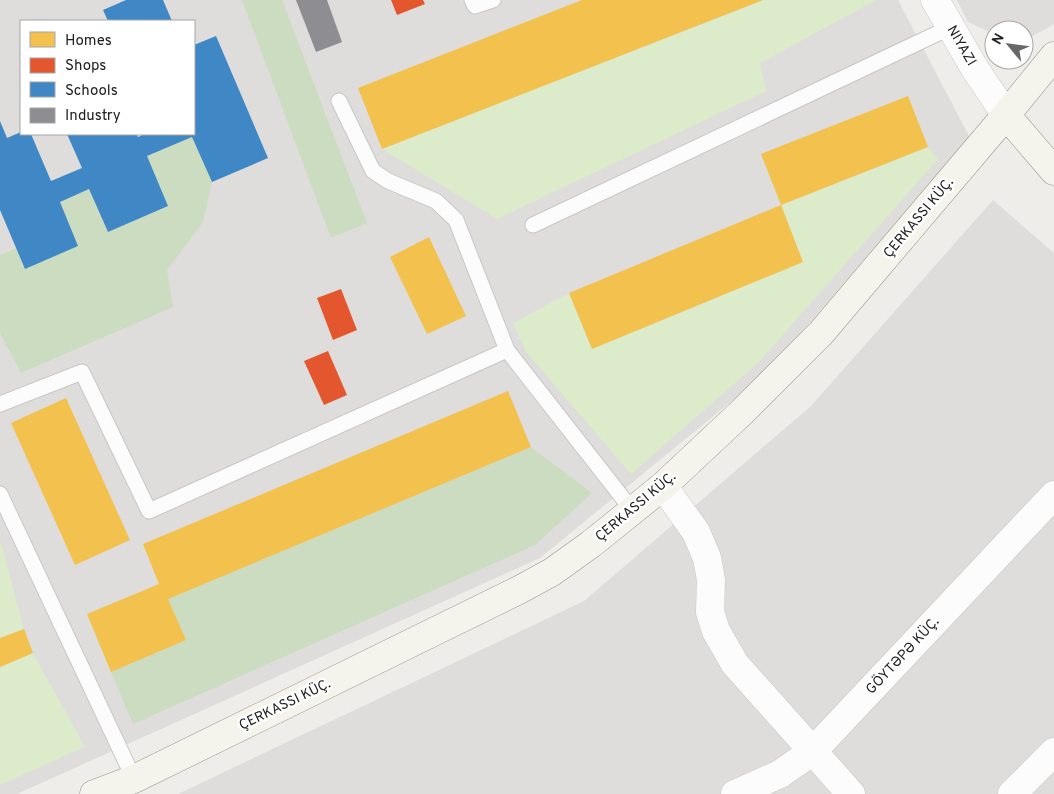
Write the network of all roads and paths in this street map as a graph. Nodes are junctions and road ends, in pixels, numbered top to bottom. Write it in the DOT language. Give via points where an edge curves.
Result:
graph roads {
  1 [pos="472,0"];
  2 [pos="493,0"];
  3 [pos="935,0"];
  4 [pos="951,27"];
  5 [pos="1054,56"];
  6 [pos="340,101"];
  7 [pos="1006,115"];
  8 [pos="1054,171"];
  9 [pos="533,225"];
  10 [pos="507,350"];
  11 [pos="0,404"];
  12 [pos="663,486"];
  13 [pos="0,494"];
  14 [pos="1054,495"];
  15 [pos="633,511"];
  16 [pos="813,751"];
  17 [pos="1054,752"];
  18 [pos="134,779"];
  19 [pos="94,794"];
  20 [pos="735,794"];
  21 [pos="851,794"];
  22 [pos="1012,794"];
  1 -- 2 [label="lane" via="475,6"];
  3 -- 4 [label="street, NIYAZI"];
  4 -- 7 [label="street, NIYAZI"];
  4 -- 9 [label="lane"];
  5 -- 7 [label="street"];
  6 -- 10 [label="lane" via="373,170 388,181 436,201 456,220"];
  7 -- 8 [label="street"];
  7 -- 12 [label="street" via="821,333"];
  10 -- 11 [label="lane" via="150,512 82,372"];
  10 -- 15 [label="lane"];
  12 -- 15 [label="street"];
  12 -- 16 [label="street" via="696,532 707,558 711,580 710,612 716,631 735,664"];
  13 -- 18 [label="lane"];
  14 -- 16 [label="street, GÖYTƏPƏ KÜÇ."];
  15 -- 18 [label="street" via="552,572 519,590"];
  16 -- 20 [label="street, GÖYTƏPƏ KÜÇ." via="780,774"];
  16 -- 21 [label="street"];
  17 -- 22 [label="street"];
  18 -- 19 [label="street"];
}
